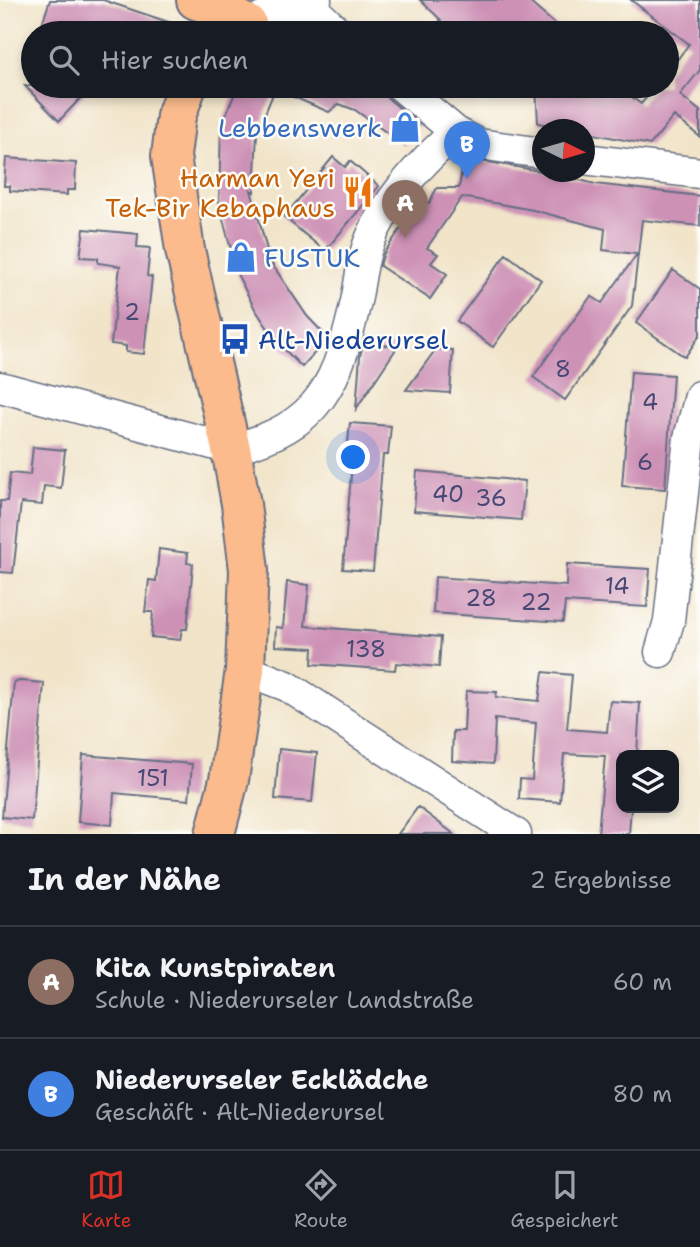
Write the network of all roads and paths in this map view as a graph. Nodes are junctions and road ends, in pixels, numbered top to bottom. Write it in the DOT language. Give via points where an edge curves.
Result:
graph roads {
  1 [pos="196,0"];
  2 [pos="312,2"];
  3 [pos="230,21"];
  4 [pos="258,21"];
  5 [pos="329,21"];
  6 [pos="183,98"];
  7 [pos="415,98"];
  8 [pos="456,132"];
  9 [pos="532,152"];
  10 [pos="595,160"];
  11 [pos="700,173"];
  12 [pos="0,387"];
  13 [pos="700,396"];
  14 [pos="231,449"];
  15 [pos="660,652"];
  16 [pos="246,670"];
  17 [pos="215,834"];
  18 [pos="516,834"];
  1 -- 3 [label="main road" via="211,5"];
  2 -- 4 [label="street"];
  2 -- 5 [label="street"];
  6 -- 14 [label="main road" via="171,156 185,250"];
  7 -- 8 [label="street"];
  8 -- 9 [label="street" via="479,144"];
  8 -- 14 [label="street" via="413,172 378,224 368,245 339,367 321,398 293,425 261,442"];
  10 -- 11 [label="street"];
  12 -- 14 [label="street"];
  13 -- 15 [label="street" via="689,438 669,621"];
  14 -- 16 [label="main road" via="249,570"];
  16 -- 17 [label="main road" via="229,780"];
  16 -- 18 [label="street" via="287,686"];
}
